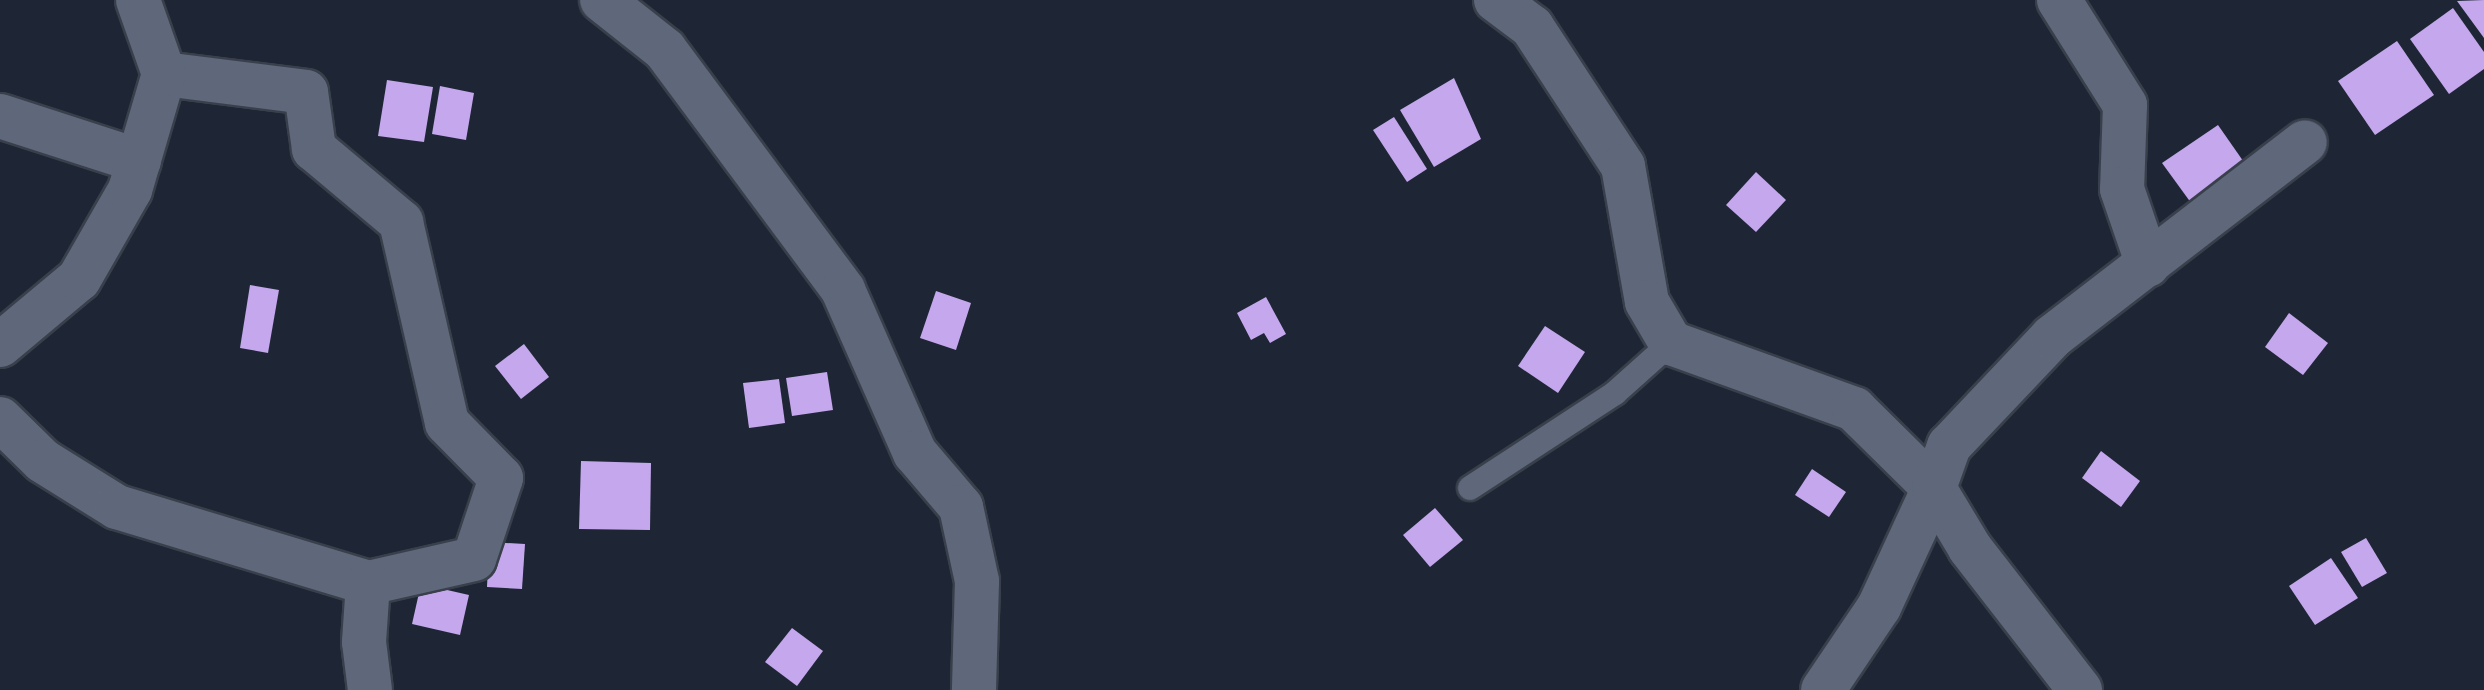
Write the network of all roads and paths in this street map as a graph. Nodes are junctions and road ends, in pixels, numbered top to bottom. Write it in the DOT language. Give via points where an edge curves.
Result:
graph roads {
  1 [pos="138,0"];
  2 [pos="602,0"];
  3 [pos="1496,0"];
  4 [pos="2059,0"];
  5 [pos="164,74"];
  6 [pos="0,116"];
  7 [pos="2305,142"];
  8 [pos="139,161"];
  9 [pos="2148,265"];
  10 [pos="1671,343"];
  11 [pos="0,345"];
  12 [pos="0,419"];
  13 [pos="1470,488"];
  14 [pos="1934,488"];
  15 [pos="368,583"];
  16 [pos="370,690"];
  17 [pos="974,690"];
  18 [pos="1823,690"];
  19 [pos="2080,690"];
  1 -- 5 [label="street"];
  2 -- 17 [label="street" via="665,50 843,290 915,453 961,507 977,581"];
  3 -- 10 [label="street" via="1532,27 1623,166 1647,302"];
  4 -- 9 [label="street" via="2125,105 2122,189"];
  5 -- 8 [label="street"];
  5 -- 15 [label="street" via="306,92 314,149 401,222 447,423 501,478 474,559"];
  6 -- 8 [label="street"];
  7 -- 9 [label="street"];
  8 -- 11 [label="street" via="130,190 79,279"];
  9 -- 14 [label="street" via="2052,337 1949,446"];
  10 -- 13 [label="lane" via="1615,393"];
  10 -- 14 [label="street" via="1854,409"];
  12 -- 15 [label="street" via="43,461 117,507"];
  14 -- 18 [label="street" via="1879,607"];
  14 -- 19 [label="street" via="1970,548"];
  15 -- 16 [label="street" via="364,642"];
}
